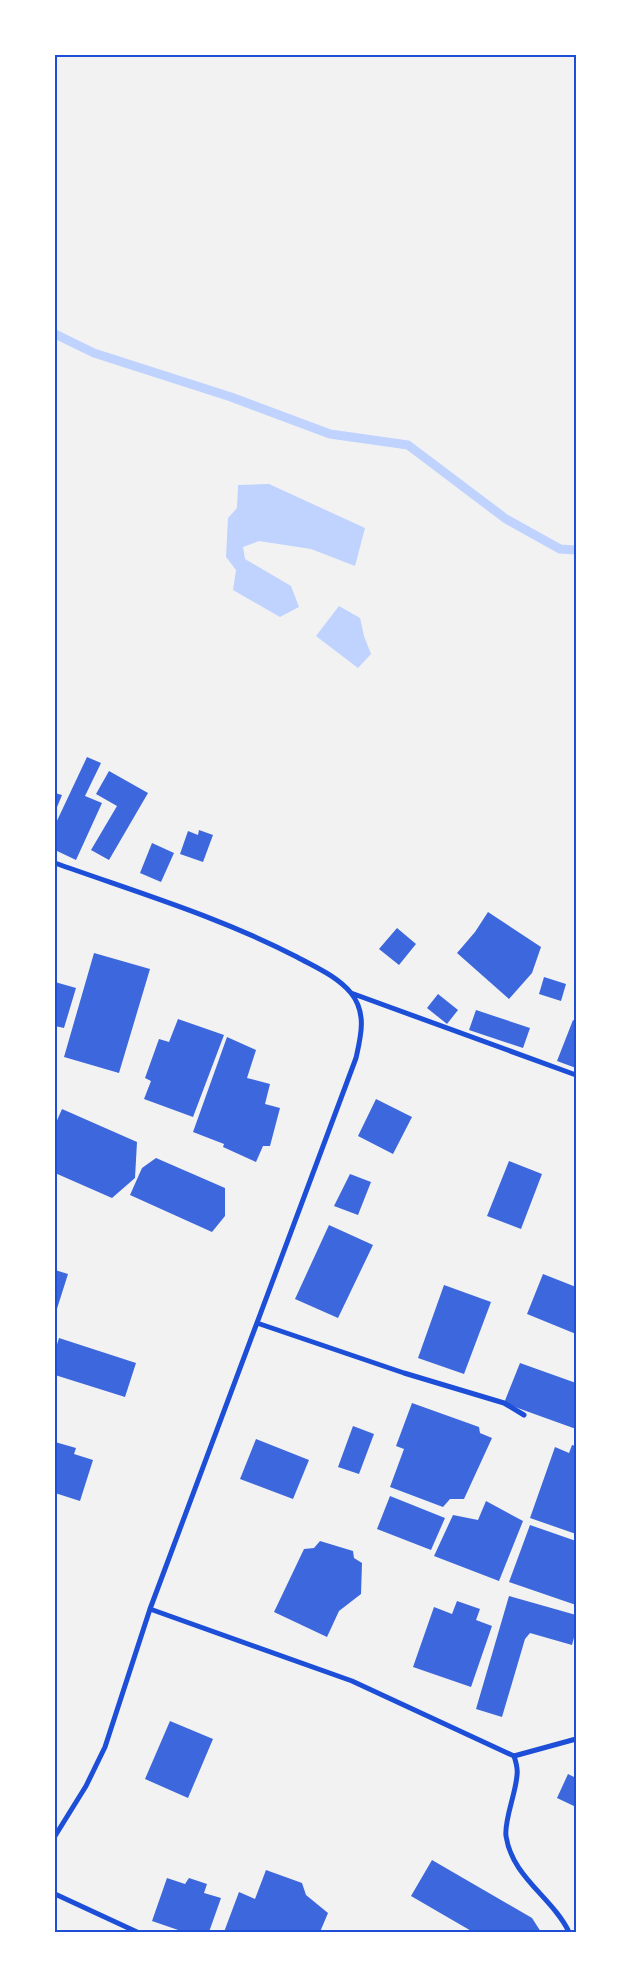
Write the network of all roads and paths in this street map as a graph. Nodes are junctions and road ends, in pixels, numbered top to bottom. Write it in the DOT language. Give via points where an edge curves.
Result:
graph roads {
  1 [pos="55,863"];
  2 [pos="351,993"];
  3 [pos="576,1075"];
  4 [pos="257,1324"];
  5 [pos="524,1415"];
  6 [pos="150,1610"];
  7 [pos="576,1739"];
  8 [pos="514,1756"];
  9 [pos="55,1836"];
  10 [pos="55,1894"];
  11 [pos="137,1932"];
  12 [pos="569,1932"];
  1 -- 2 [label="street" via="260,938 327,973"];
  2 -- 3 [label="street"];
  2 -- 4 [label="street" via="360,1009 363,1028 356,1058"];
  4 -- 5 [label="street" via="504,1402"];
  4 -- 6 [label="street"];
  6 -- 8 [label="street" via="352,1682"];
  6 -- 9 [label="street" via="105,1747 86,1786"];
  7 -- 8 [label="street"];
  8 -- 12 [label="street" via="518,1774 506,1834 512,1857 523,1876"];
  10 -- 11 [label="street"];
}
